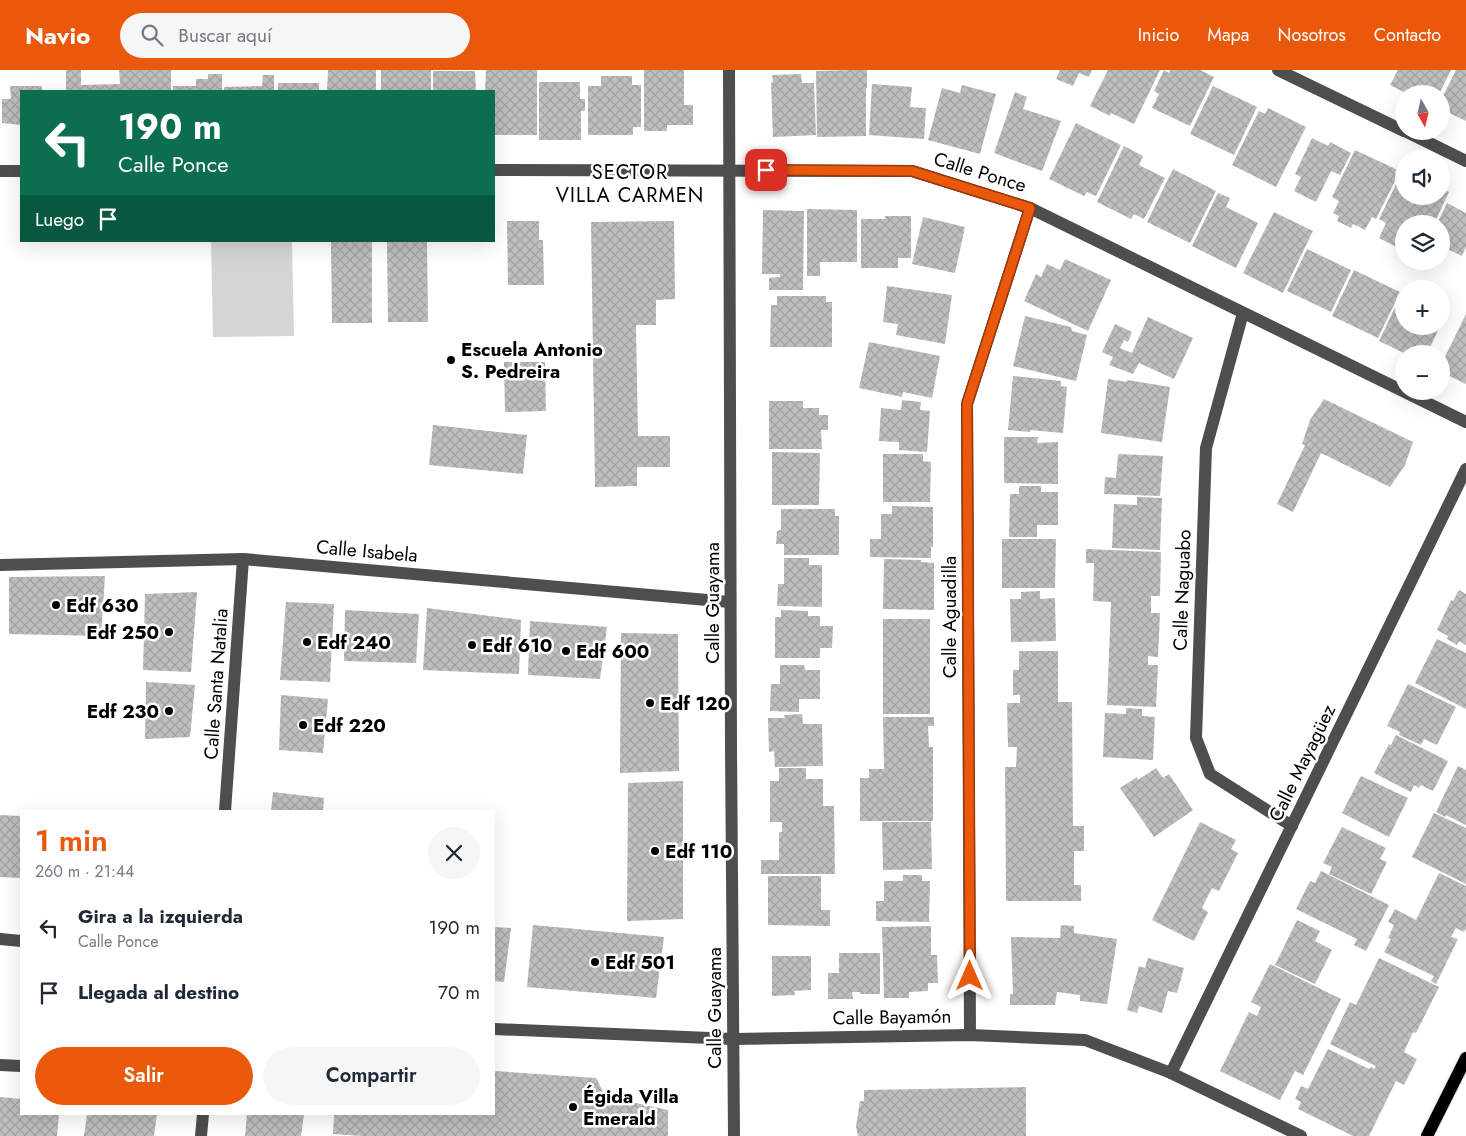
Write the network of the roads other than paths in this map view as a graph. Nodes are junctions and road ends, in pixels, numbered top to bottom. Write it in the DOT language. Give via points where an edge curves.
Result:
graph roads {
  1 [pos="729,70"];
  2 [pos="1278,70"];
  3 [pos="1395,127"];
  4 [pos="1423,140"];
  5 [pos="1466,160"];
  6 [pos="495,170"];
  7 [pos="729,170"];
  8 [pos="0,171"];
  9 [pos="20,171"];
  10 [pos="1030,208"];
  11 [pos="1243,313"];
  12 [pos="1466,422"];
  13 [pos="1466,469"];
  14 [pos="244,559"];
  15 [pos="0,565"];
  16 [pos="730,602"];
  17 [pos="225,810"];
  18 [pos="1292,826"];
  19 [pos="0,939"];
  20 [pos="20,941"];
  21 [pos="495,1029"];
  22 [pos="970,1035"];
  23 [pos="733,1038"];
  24 [pos="1466,1058"];
  25 [pos="0,1065"];
  26 [pos="20,1066"];
  27 [pos="1171,1072"];
  28 [pos="203,1115"];
  29 [pos="201,1136"];
  30 [pos="734,1136"];
  31 [pos="1301,1136"];
  32 [pos="1427,1136"];
  1 -- 7 [label="street, Calle Guayama"];
  2 -- 3 [label="street"];
  4 -- 5 [label="street"];
  6 -- 7 [label="street, Calle Ponce"];
  7 -- 10 [label="street, Calle Ponce" via="912,171"];
  7 -- 16 [label="street, Calle Guayama"];
  8 -- 9 [label="street"];
  10 -- 11 [label="street, Calle Ponce"];
  10 -- 22 [label="street, Calle Aguadilla" via="967,404"];
  11 -- 12 [label="street, Calle Ponce"];
  11 -- 18 [label="street, Calle Naguabo" via="1206,448 1196,738 1210,774"];
  13 -- 18 [label="street, Calle Mayagüez"];
  14 -- 15 [label="street, Calle Isabela"];
  14 -- 16 [label="street, Calle Isabela"];
  14 -- 17 [label="street, Calle Santa Natalia"];
  16 -- 23 [label="street, Calle Guayama"];
  18 -- 27 [label="street, Calle Mayagüez"];
  19 -- 20 [label="street"];
  21 -- 23 [label="street, Calle Bayamón"];
  22 -- 23 [label="street, Calle Bayamón"];
  22 -- 27 [label="street, Calle Bayamón" via="1085,1040"];
  23 -- 30 [label="street, Calle Guayama"];
  24 -- 32 [label="main road"];
  25 -- 26 [label="street"];
  27 -- 31 [label="street, Calle Bayamón"];
  28 -- 29 [label="street"];
}
